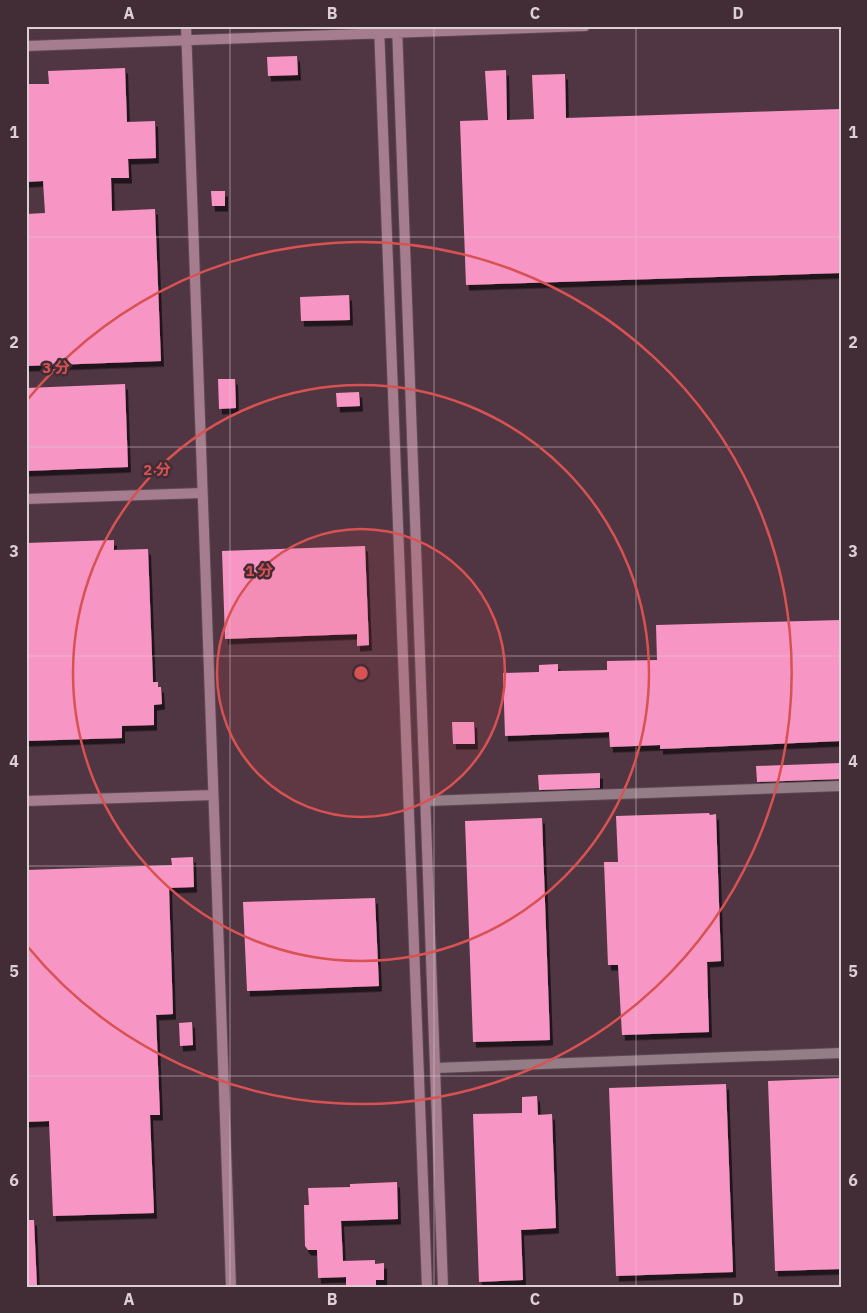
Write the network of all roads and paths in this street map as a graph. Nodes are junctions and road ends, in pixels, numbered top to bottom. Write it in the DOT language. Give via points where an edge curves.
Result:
graph roads {
  1 [pos="186,26"];
  2 [pos="585,26"];
  3 [pos="379,30"];
  4 [pos="397,30"];
  5 [pos="187,42"];
  6 [pos="26,46"];
  7 [pos="202,493"];
  8 [pos="26,499"];
  9 [pos="841,786"];
  10 [pos="213,795"];
  11 [pos="26,801"];
  12 [pos="426,801"];
  13 [pos="408,802"];
  14 [pos="841,1053"];
  15 [pos="419,1068"];
  16 [pos="435,1068"];
  17 [pos="231,1287"];
  18 [pos="427,1287"];
  19 [pos="443,1287"];
  1 -- 5 [label="street"];
  2 -- 4 [label="street"];
  3 -- 4 [label="street"];
  3 -- 5 [label="street"];
  3 -- 13 [label="street"];
  4 -- 12 [label="street"];
  5 -- 6 [label="street"];
  5 -- 7 [label="street"];
  7 -- 8 [label="street"];
  7 -- 10 [label="street"];
  9 -- 12 [label="street"];
  10 -- 11 [label="street"];
  10 -- 17 [label="street"];
  12 -- 13 [label="street"];
  12 -- 16 [label="street"];
  13 -- 15 [label="street"];
  14 -- 16 [label="street"];
  15 -- 16 [label="street"];
  15 -- 18 [label="street"];
  16 -- 19 [label="street"];
}
